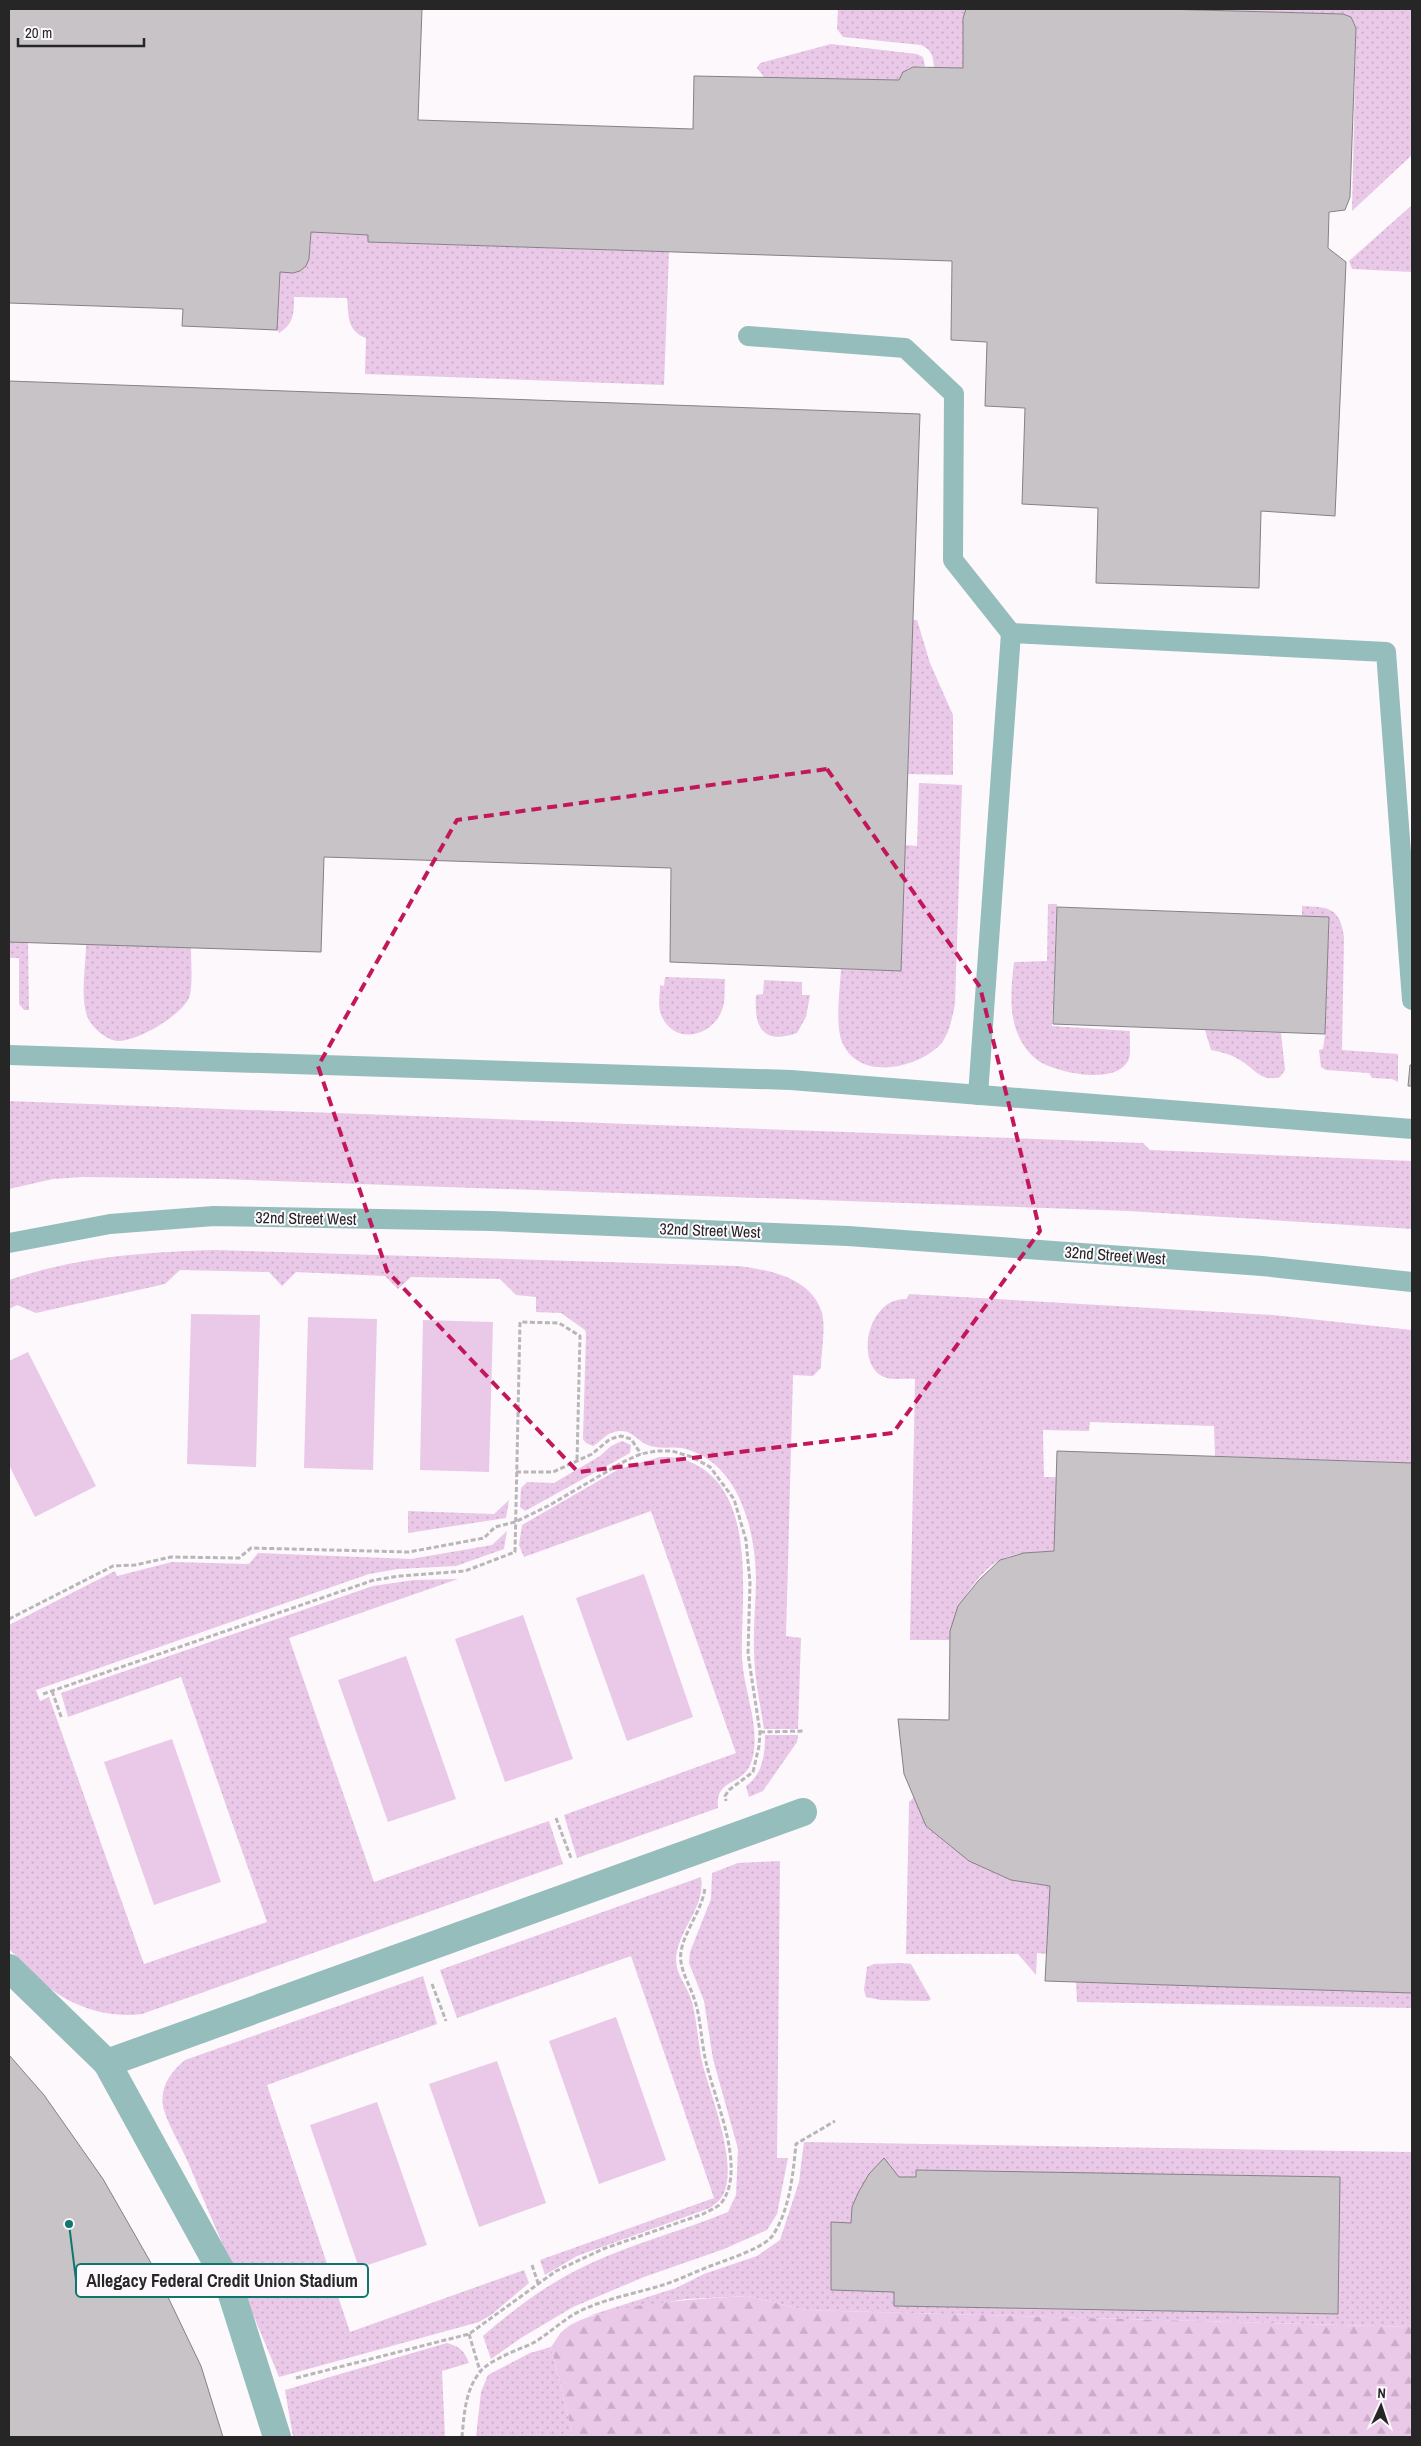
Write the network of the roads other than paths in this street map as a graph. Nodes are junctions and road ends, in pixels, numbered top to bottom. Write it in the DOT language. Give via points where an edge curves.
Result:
graph roads {
  1 [pos="748,336"];
  2 [pos="1011,632"];
  3 [pos="1412,1000"];
  4 [pos="9,1055"];
  5 [pos="978,1095"];
  6 [pos="1412,1129"];
  7 [pos="9,1243"];
  8 [pos="1412,1282"];
  9 [pos="803,1812"];
  10 [pos="9,1968"];
  11 [pos="107,2063"];
  12 [pos="277,2437"];
  1 -- 2 [label="lane" via="905,348 954,394 953,560"];
  2 -- 3 [label="lane" via="1386,652"];
  2 -- 5 [label="lane"];
  4 -- 5 [label="lane" via="791,1080"];
  5 -- 6 [label="lane"];
  7 -- 8 [label="lane, 32nd Street West" via="110,1224 214,1216 491,1221 848,1236 1262,1266"];
  9 -- 11 [label="street"];
  10 -- 11 [label="street"];
  11 -- 12 [label="street" via="229,2285"];
}
